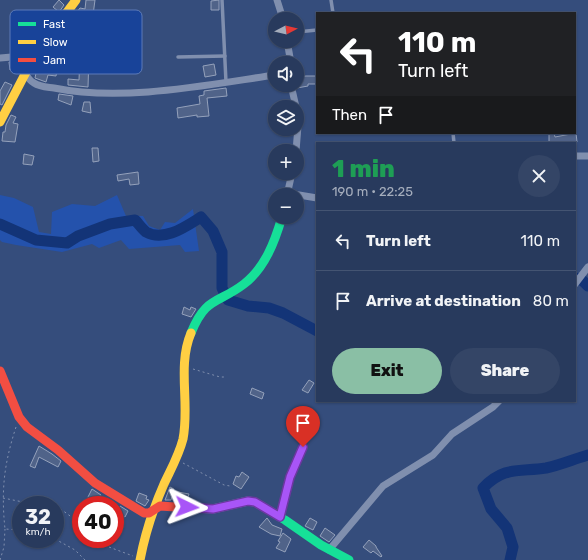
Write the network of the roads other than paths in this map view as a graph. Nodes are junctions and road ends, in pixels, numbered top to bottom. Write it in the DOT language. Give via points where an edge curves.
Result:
graph roads {
  1 [pos="76,0"];
  2 [pos="222,0"];
  3 [pos="277,0"];
  4 [pos="331,0"];
  5 [pos="68,10"];
  6 [pos="281,12"];
  7 [pos="332,12"];
  8 [pos="316,30"];
  9 [pos="304,31"];
  10 [pos="225,56"];
  11 [pos="10,57"];
  12 [pos="178,57"];
  13 [pos="0,58"];
  14 [pos="26,74"];
  15 [pos="268,76"];
  16 [pos="226,82"];
  17 [pos="0,122"];
  18 [pos="576,156"];
  19 [pos="588,156"];
  20 [pos="304,196"];
  21 [pos="316,198"];
  22 [pos="279,224"];
  23 [pos="588,267"];
  24 [pos="576,283"];
  25 [pos="0,371"];
  26 [pos="498,402"];
  27 [pos="303,447"];
  28 [pos="154,510"];
  29 [pos="280,517"];
  30 [pos="329,550"];
  31 [pos="140,557"];
  32 [pos="349,560"];
  1 -- 5 [label="street"];
  2 -- 10 [label="lane"];
  3 -- 6 [label="street"];
  4 -- 7 [label="lane"];
  8 -- 9 [label="lane"];
  10 -- 12 [label="lane"];
  10 -- 16 [label="lane"];
  11 -- 13 [label="street"];
  14 -- 16 [label="street" via="38,85 89,92 152,91"];
  14 -- 17 [label="street"];
  15 -- 16 [label="street"];
  18 -- 19 [label="street"];
  20 -- 21 [label="street"];
  22 -- 28 [label="street" via="270,249 259,267 246,282 232,292 214,299 203,309 195,323 184,360 186,410 182,447"];
  23 -- 24 [label="street"];
  25 -- 28 [label="street" via="19,417 26,427 58,450 95,483 144,513"];
  26 -- 30 [label="street" via="452,434 433,455 383,486"];
  27 -- 29 [label="lane" via="290,477"];
  28 -- 29 [label="street" via="160,506 213,509 248,501 255,502"];
  28 -- 31 [label="street"];
  29 -- 30 [label="street"];
  30 -- 32 [label="street"];
}
